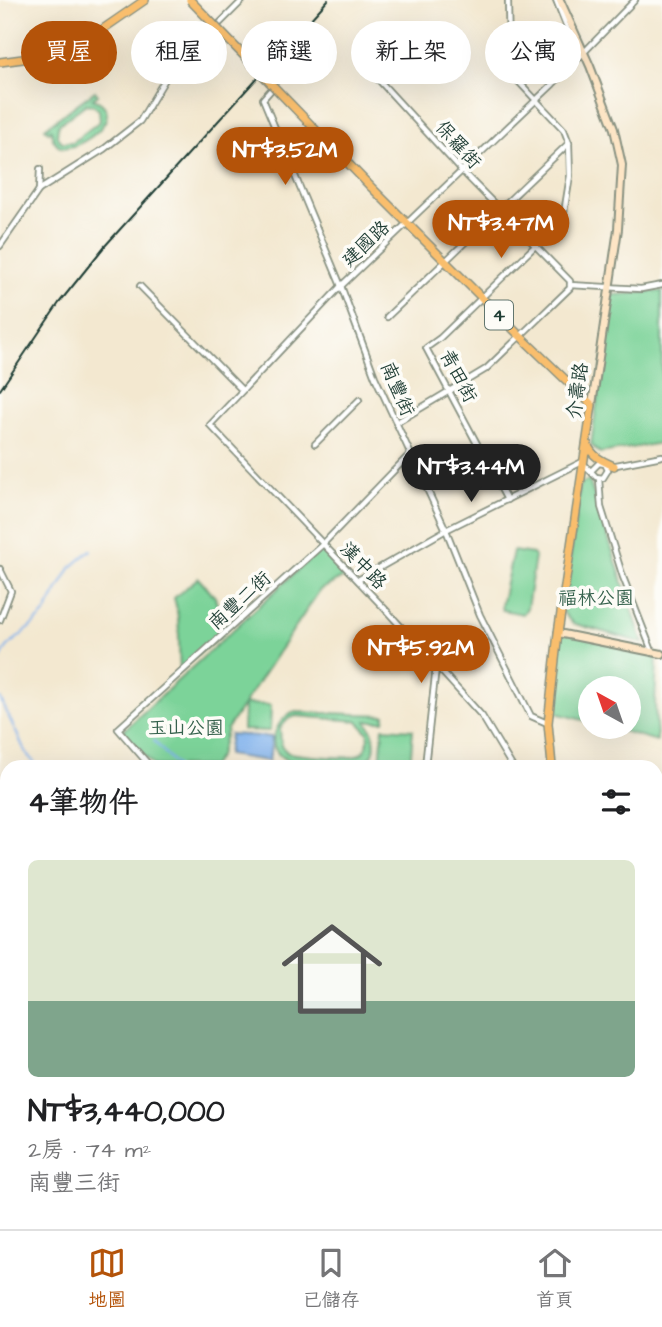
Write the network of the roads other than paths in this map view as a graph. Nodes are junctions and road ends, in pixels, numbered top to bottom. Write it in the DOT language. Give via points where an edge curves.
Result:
graph roads {
  1 [pos="145,0"];
  2 [pos="190,0"];
  3 [pos="243,0"];
  4 [pos="508,0"];
  5 [pos="559,0"];
  6 [pos="635,0"];
  7 [pos="582,55"];
  8 [pos="0,62"];
  9 [pos="382,84"];
  10 [pos="270,91"];
  11 [pos="537,100"];
  12 [pos="569,143"];
  13 [pos="40,169"];
  14 [pos="462,171"];
  15 [pos="39,190"];
  16 [pos="499,210"];
  17 [pos="408,223"];
  18 [pos="0,246"];
  19 [pos="534,246"];
  20 [pos="445,261"];
  21 [pos="570,285"];
  22 [pos="662,285"];
  23 [pos="140,286"];
  24 [pos="341,286"];
  25 [pos="609,288"];
  26 [pos="481,297"];
  27 [pos="387,317"];
  28 [pos="520,337"];
  29 [pos="242,390"];
  30 [pos="450,391"];
  31 [pos="359,400"];
  32 [pos="592,405"];
  33 [pos="396,423"];
  34 [pos="210,425"];
  35 [pos="587,443"];
  36 [pos="315,444"];
  37 [pos="410,454"];
  38 [pos="662,456"];
  39 [pos="582,462"];
  40 [pos="610,467"];
  41 [pos="592,470"];
  42 [pos="600,478"];
  43 [pos="507,500"];
  44 [pos="446,530"];
  45 [pos="322,545"];
  46 [pos="0,569"];
  47 [pos="358,580"];
  48 [pos="0,620"];
  49 [pos="558,632"];
  50 [pos="652,651"];
  51 [pos="662,654"];
  52 [pos="436,667"];
  53 [pos="548,723"];
  54 [pos="144,760"];
  55 [pos="426,760"];
  56 [pos="508,760"];
  57 [pos="551,760"];
  1 -- 8 [label="main road" via="68,52"];
  2 -- 17 [label="main road, 4, bridge"];
  3 -- 15 [label="street" via="167,76 140,121"];
  4 -- 11 [label="street" via="512,70"];
  5 -- 7 [label="street, 介壽路"];
  5 -- 7 [label="street, 介壽路"];
  6 -- 7 [label="street, 建國路"];
  7 -- 11 [label="street, 建國路"];
  7 -- 25 [label="street, 介壽路" via="614,129 622,165"];
  9 -- 14 [label="street, 保羅街"];
  10 -- 24 [label="street, 南豐街" via="262,99"];
  11 -- 12 [label="street" via="564,130"];
  11 -- 14 [label="street, 建國路"];
  12 -- 16 [label="street"];
  12 -- 19 [label="street, 青田街" via="570,176 563,219"];
  13 -- 15 [label="street"];
  14 -- 16 [label="street, 保羅街"];
  14 -- 17 [label="street, 建國路"];
  15 -- 18 [label="street"];
  16 -- 19 [label="street, 保羅街"];
  16 -- 20 [label="street"];
  17 -- 20 [label="main road, 4"];
  17 -- 24 [label="street, 建國路"];
  19 -- 21 [label="street, 保羅街"];
  19 -- 26 [label="street, 青田街"];
  20 -- 26 [label="main road, 4"];
  20 -- 27 [label="street"];
  21 -- 25 [label="street"];
  21 -- 28 [label="street"];
  22 -- 25 [label="street"];
  23 -- 29 [label="street"];
  24 -- 29 [label="street, 建國路"];
  24 -- 33 [label="street, 南豐街"];
  25 -- 32 [label="street, 介壽路"];
  26 -- 28 [label="main road, 4"];
  26 -- 30 [label="street, 青田街" via="426,348"];
  28 -- 30 [label="street" via="486,369"];
  28 -- 32 [label="main road, 4"];
  29 -- 34 [label="street, 建國路"];
  30 -- 33 [label="street"];
  30 -- 43 [label="street, 青田街"];
  31 -- 36 [label="street"];
  32 -- 35 [label="main road, 介壽路"];
  33 -- 37 [label="street, 南豐街"];
  34 -- 45 [label="street, 漢中路"];
  35 -- 39 [label="main road, 介壽路"];
  35 -- 40 [label="main road" via="590,452"];
  37 -- 44 [label="street, 南豐街"];
  37 -- 45 [label="street, 南豐二街"];
  38 -- 40 [label="street"];
  39 -- 41 [label="street"];
  39 -- 43 [label="street"];
  39 -- 49 [label="main road, 介壽路"];
  40 -- 41 [label="street" via="598,463"];
  40 -- 42 [label="street"];
  41 -- 42 [label="street"];
  42 -- 50 [label="street" via="601,508"];
  43 -- 44 [label="street"];
  44 -- 47 [label="street"];
  44 -- 53 [label="street, 南豐街" via="517,691 531,716"];
  45 -- 47 [label="street, 漢中路"];
  45 -- 54 [label="street, 南豐二街" via="118,729"];
  46 -- 48 [label="street" via="11,591"];
  47 -- 52 [label="street, 漢中路"];
  49 -- 50 [label="street"];
  49 -- 53 [label="main road, 介壽路"];
  50 -- 51 [label="street"];
  52 -- 55 [label="street"];
  52 -- 56 [label="street, 漢中路" via="482,716"];
  53 -- 57 [label="main road, 介壽路"];
}
